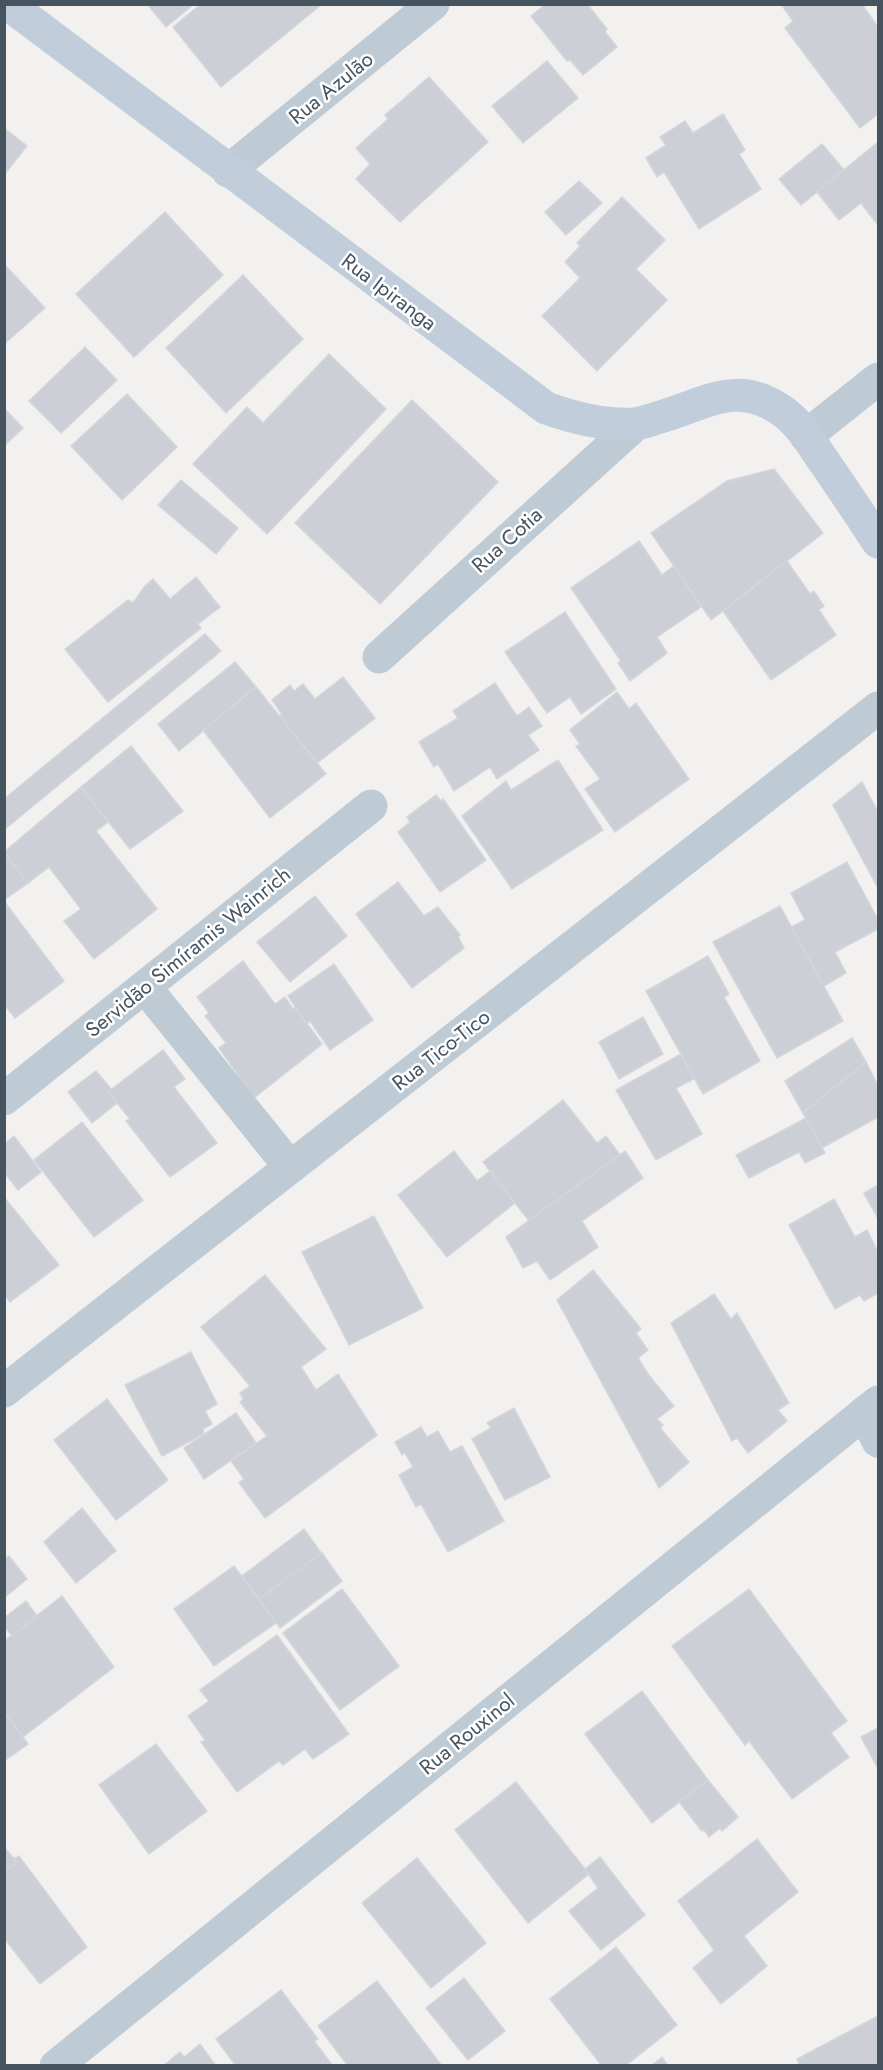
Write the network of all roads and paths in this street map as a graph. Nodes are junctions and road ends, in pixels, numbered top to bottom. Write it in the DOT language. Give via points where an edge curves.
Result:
graph roads {
  1 [pos="8,4"];
  2 [pos="433,4"];
  3 [pos="228,171"];
  4 [pos="879,379"];
  5 [pos="636,424"];
  6 [pos="806,436"];
  7 [pos="879,542"];
  8 [pos="379,657"];
  9 [pos="879,708"];
  10 [pos="371,806"];
  11 [pos="144,987"];
  12 [pos="4,1099"];
  13 [pos="290,1167"];
  14 [pos="4,1391"];
  15 [pos="874,1419"];
  16 [pos="56,2066"];
  1 -- 3 [label="street, Rua Ipiranga"];
  2 -- 3 [label="street, Rua Azulão"];
  3 -- 5 [label="street, Rua Ipiranga" via="546,408 600,422"];
  4 -- 6 [label="street"];
  5 -- 6 [label="street, Rua Ipiranga" via="733,394 762,400 786,414"];
  5 -- 8 [label="street, Rua Cotia"];
  6 -- 7 [label="street, Rua Ipiranga"];
  9 -- 13 [label="street, Rua Tico-Tico"];
  10 -- 11 [label="street, Servidão Simíramis Wainrich"];
  11 -- 12 [label="street, Servidão Simíramis Wainrich"];
  11 -- 13 [label="street"];
  13 -- 14 [label="street, Rua Tico-Tico"];
  15 -- 16 [label="street, Rua Rouxinol"];
}
